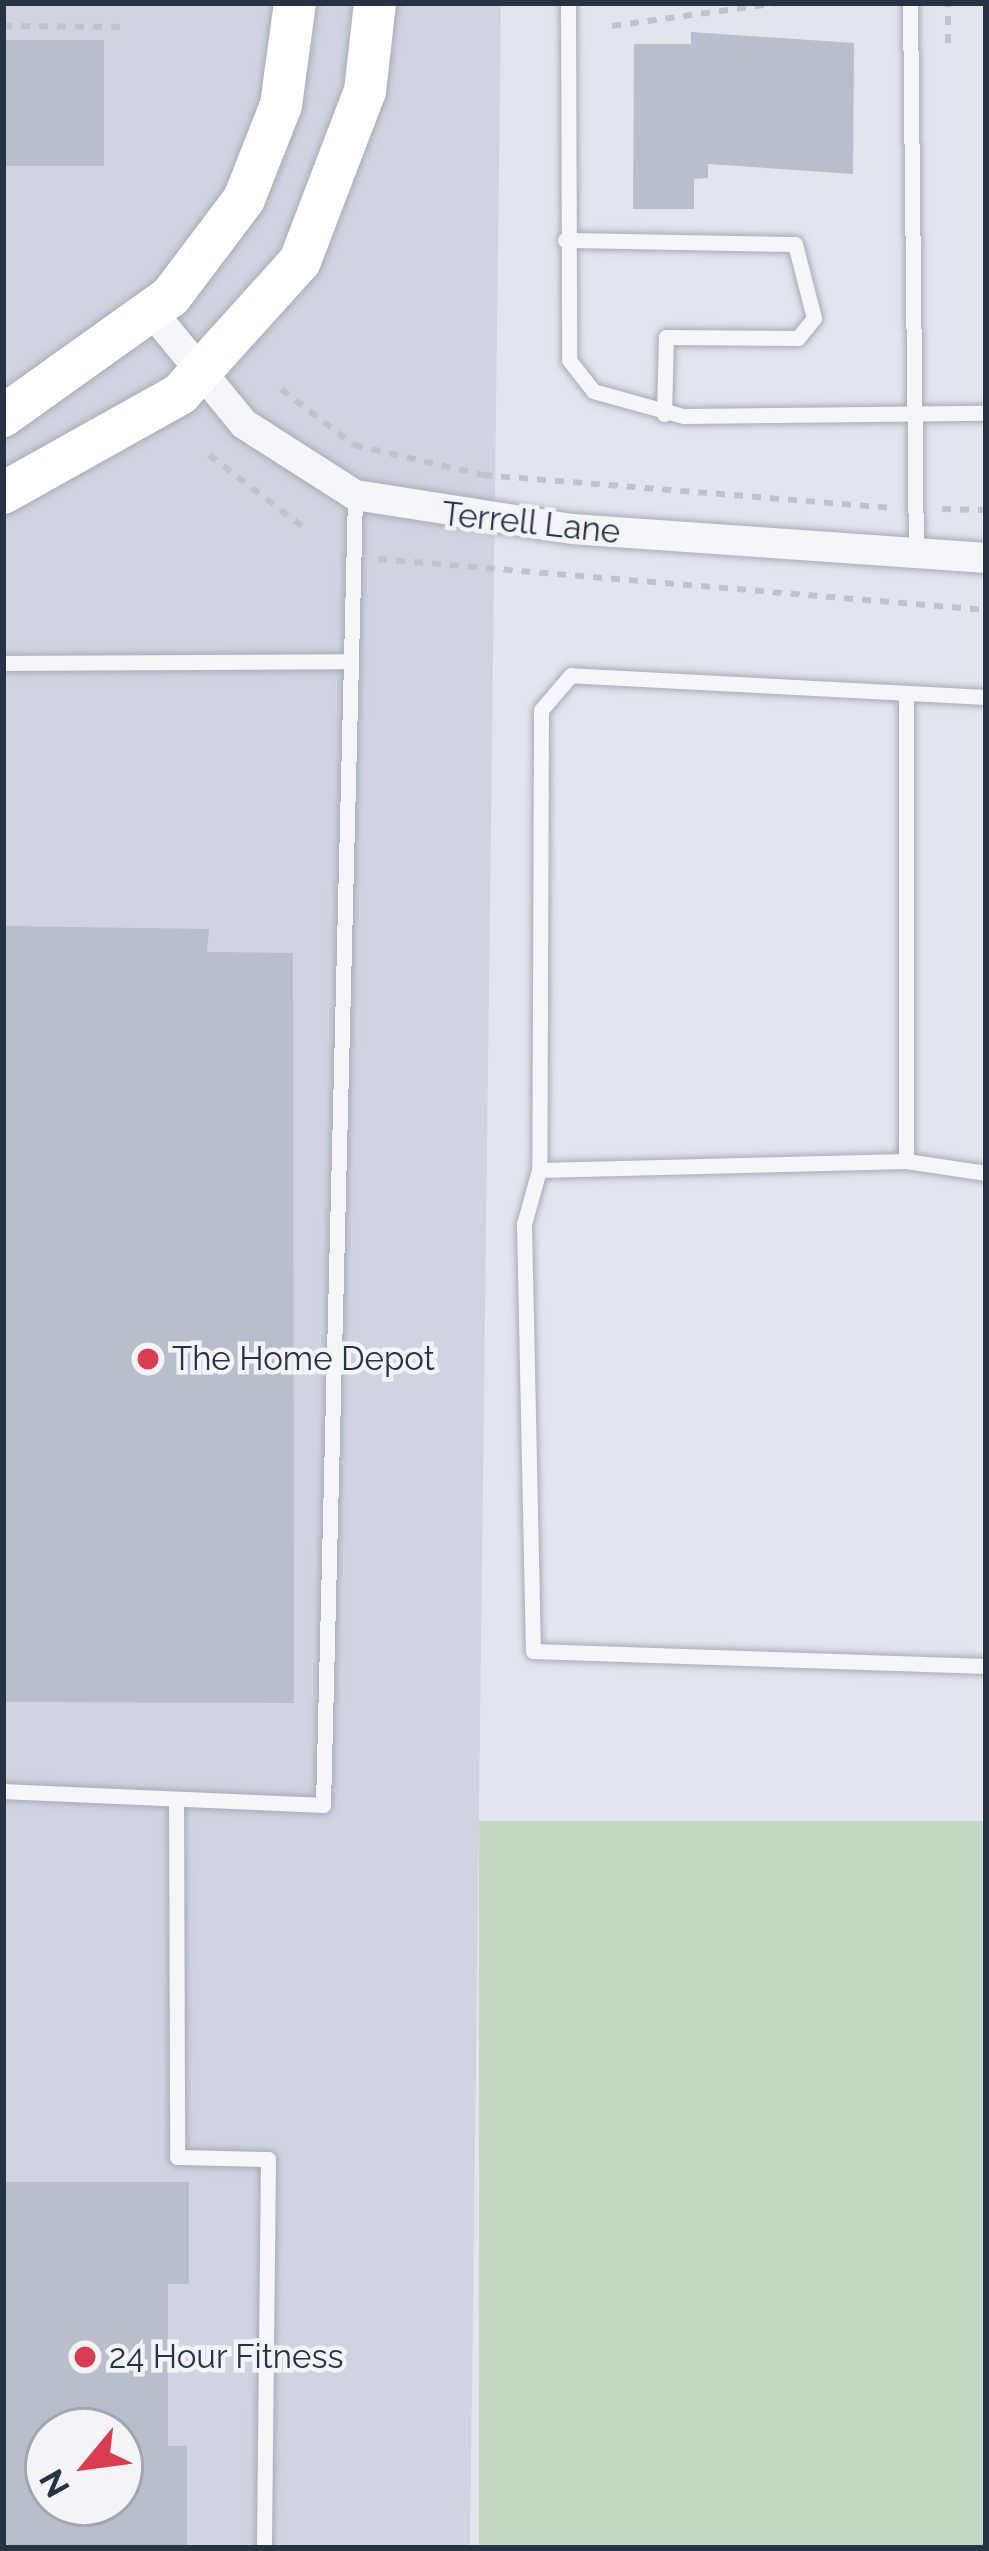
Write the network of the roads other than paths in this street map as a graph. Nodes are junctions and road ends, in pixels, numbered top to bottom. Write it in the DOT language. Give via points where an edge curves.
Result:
graph roads {
  1 [pos="295,3"];
  2 [pos="375,3"];
  3 [pos="568,3"];
  4 [pos="910,3"];
  5 [pos="565,240"];
  6 [pos="152,312"];
  7 [pos="205,375"];
  8 [pos="986,413"];
  9 [pos="664,414"];
  10 [pos="3,416"];
  11 [pos="912,420"];
  12 [pos="3,493"];
  13 [pos="356,495"];
  14 [pos="916,557"];
  15 [pos="986,559"];
  16 [pos="343,661"];
  17 [pos="3,663"];
  18 [pos="986,697"];
  19 [pos="906,699"];
  20 [pos="906,1161"];
  21 [pos="539,1170"];
  22 [pos="986,1173"];
  23 [pos="986,1666"];
  24 [pos="3,1791"];
  25 [pos="176,1799"];
  26 [pos="264,2548"];
  1 -- 6 [label="street" via="281,105 244,199"];
  2 -- 7 [label="street" via="365,91 338,178 300,261"];
  3 -- 5 [label="lane"];
  4 -- 11 [label="lane"];
  5 -- 9 [label="lane" via="568,360 593,391"];
  5 -- 9 [label="lane" via="795,244 814,282 814,318 798,338 666,337"];
  6 -- 7 [label="street, Terrell Lane"];
  6 -- 10 [label="street"];
  7 -- 12 [label="street" via="104,446"];
  7 -- 13 [label="street, Terrell Lane" via="244,424"];
  8 -- 11 [label="lane"];
  9 -- 11 [label="lane"];
  11 -- 14 [label="lane"];
  13 -- 14 [label="street, Terrell Lane" via="573,529"];
  13 -- 16 [label="lane"];
  14 -- 15 [label="street, Terrell Lane"];
  16 -- 17 [label="lane"];
  16 -- 25 [label="lane" via="323,1805"];
  18 -- 19 [label="lane"];
  19 -- 20 [label="lane"];
  19 -- 21 [label="lane" via="753,677 571,675 541,710"];
  20 -- 21 [label="lane"];
  20 -- 22 [label="lane"];
  21 -- 23 [label="lane" via="524,1225 533,1651"];
  24 -- 25 [label="lane"];
  25 -- 26 [label="lane" via="177,2157 268,2159"];
}
